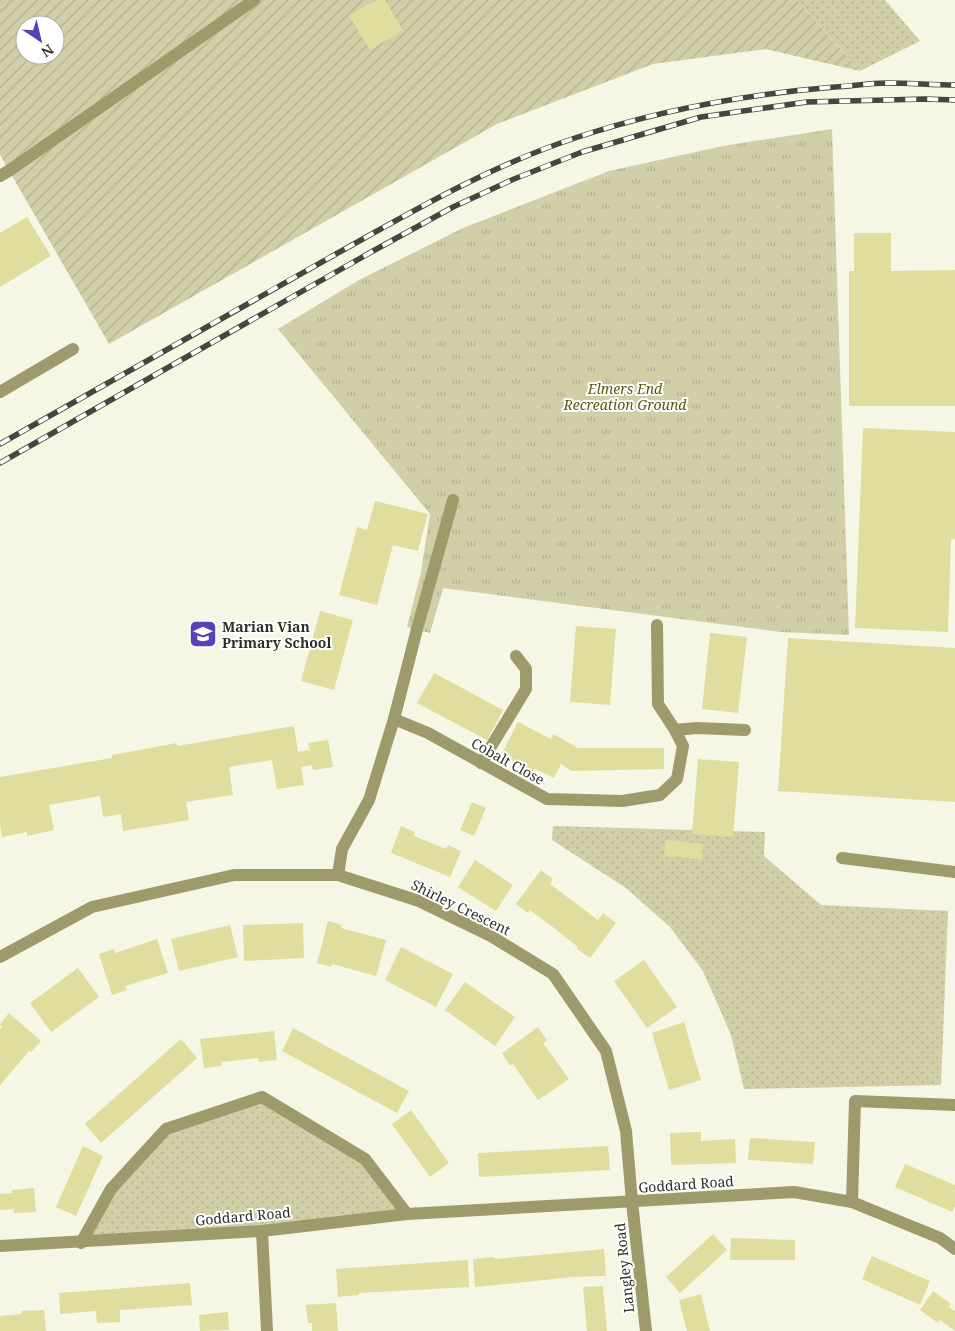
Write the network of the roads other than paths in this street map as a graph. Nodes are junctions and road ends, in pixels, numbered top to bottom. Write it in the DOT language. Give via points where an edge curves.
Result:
graph roads {
  1 [pos="254,0"];
  2 [pos="5,173"];
  3 [pos="73,349"];
  4 [pos="0,392"];
  5 [pos="453,500"];
  6 [pos="657,625"];
  7 [pos="516,656"];
  8 [pos="394,719"];
  9 [pos="675,730"];
  10 [pos="745,730"];
  11 [pos="481,763"];
  12 [pos="842,858"];
  13 [pos="955,872"];
  14 [pos="338,875"];
  15 [pos="0,957"];
  16 [pos="955,1105"];
  17 [pos="632,1202"];
  18 [pos="852,1202"];
  19 [pos="407,1214"];
  20 [pos="262,1231"];
  21 [pos="81,1243"];
  22 [pos="0,1246"];
  23 [pos="955,1250"];
  24 [pos="267,1331"];
  25 [pos="646,1331"];
  1 -- 2 [label="street"];
  3 -- 4 [label="street"];
  5 -- 8 [label="street"];
  6 -- 9 [label="street, Cobalt Close" via="658,704"];
  7 -- 11 [label="street" via="526,669 526,689"];
  8 -- 11 [label="street, Cobalt Close" via="428,733"];
  8 -- 14 [label="street" via="368,800 342,849"];
  9 -- 10 [label="street"];
  9 -- 11 [label="street, Cobalt Close" via="682,746 677,778 660,795 622,801 547,799"];
  12 -- 13 [label="street"];
  14 -- 15 [label="street, Shirley Crescent" via="234,875 92,907"];
  14 -- 17 [label="street, Shirley Crescent" via="419,900 489,935 553,974 606,1051 626,1131"];
  16 -- 18 [label="street" via="855,1101"];
  17 -- 18 [label="street, Goddard Road" via="794,1192"];
  17 -- 19 [label="street, Goddard Road"];
  17 -- 25 [label="street, Langley Road"];
  18 -- 23 [label="street, Goddard Road" via="940,1238"];
  19 -- 20 [label="street, Goddard Road"];
  19 -- 21 [label="street" via="365,1159 262,1097 166,1129 111,1189"];
  20 -- 21 [label="street, Goddard Road"];
  20 -- 24 [label="street"];
  21 -- 22 [label="street, Goddard Road"];
}
